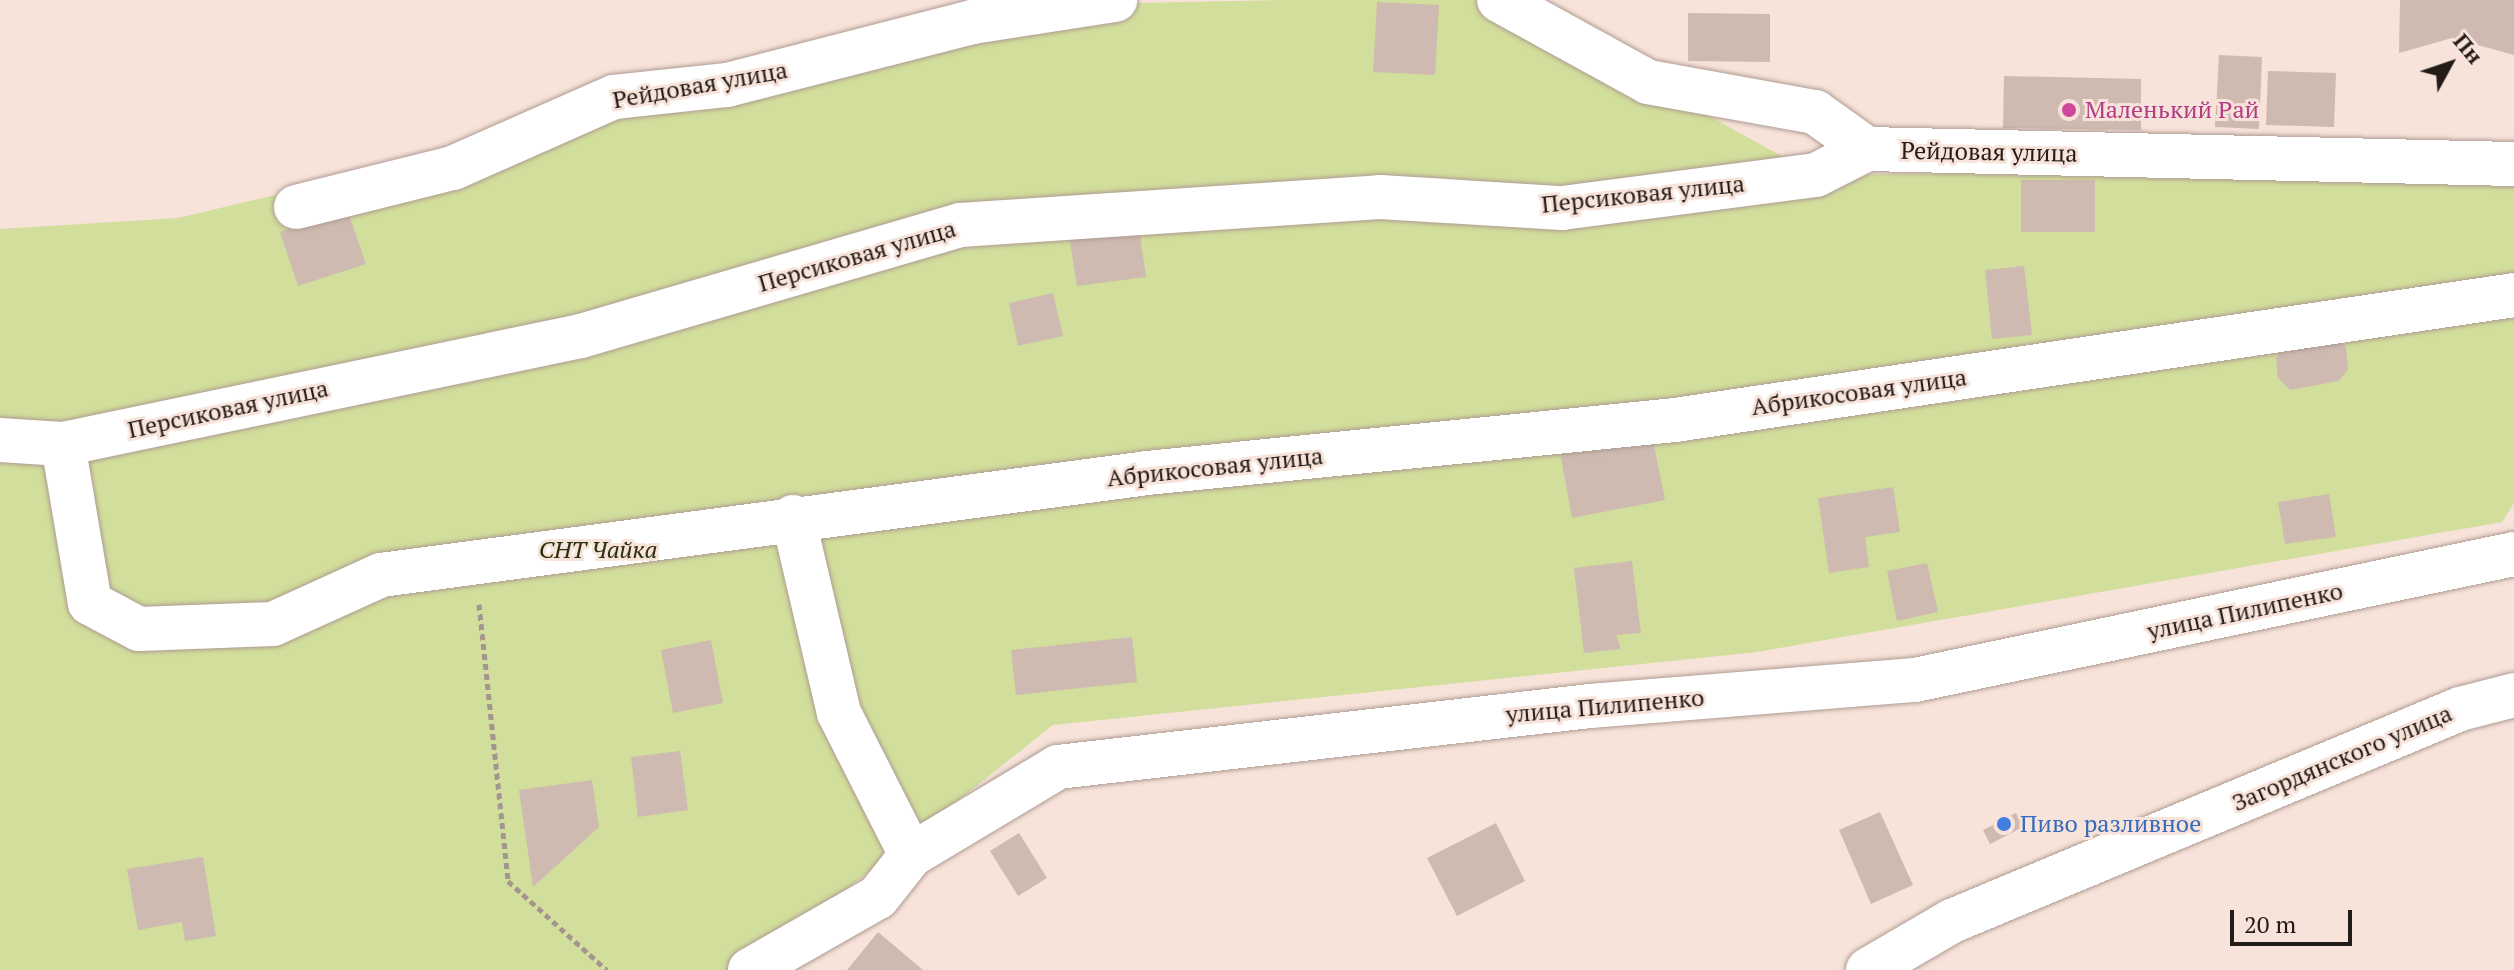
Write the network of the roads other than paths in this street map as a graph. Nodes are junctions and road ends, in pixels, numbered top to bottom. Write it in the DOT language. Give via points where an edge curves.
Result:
graph roads {
  1 [pos="1115,0"];
  2 [pos="1499,0"];
  3 [pos="1867,149"];
  4 [pos="2514,164"];
  5 [pos="296,207"];
  6 [pos="2514,295"];
  7 [pos="0,440"];
  8 [pos="63,444"];
  9 [pos="793,517"];
  10 [pos="2514,554"];
  11 [pos="2514,695"];
  12 [pos="911,855"];
  13 [pos="750,970"];
  14 [pos="1868,970"];
  1 -- 5 [label="street, Рейдовая улица" via="973,22 727,85 614,97 453,168"];
  2 -- 3 [label="street, Рейдовая улица" via="1648,82 1815,112"];
  3 -- 4 [label="street, Рейдовая улица"];
  3 -- 8 [label="street, Персиковая улица" via="1816,175 1562,208 1380,197 960,225 581,336"];
  6 -- 9 [label="street, Абрикосовая улица" via="1675,420 1147,473"];
  7 -- 8 [label="street, Персиковая улица"];
  8 -- 9 [label="street, Абрикосовая улица" via="90,603 139,629 273,624 381,575"];
  9 -- 12 [label="street" via="839,713"];
  10 -- 12 [label="street, улица Пилипенко" via="1915,680 1590,706 1058,767"];
  11 -- 14 [label="street, Загордянского улица" via="2460,709 1967,915"];
  12 -- 13 [label="street, улица Пилипенко" via="878,897"];
}
